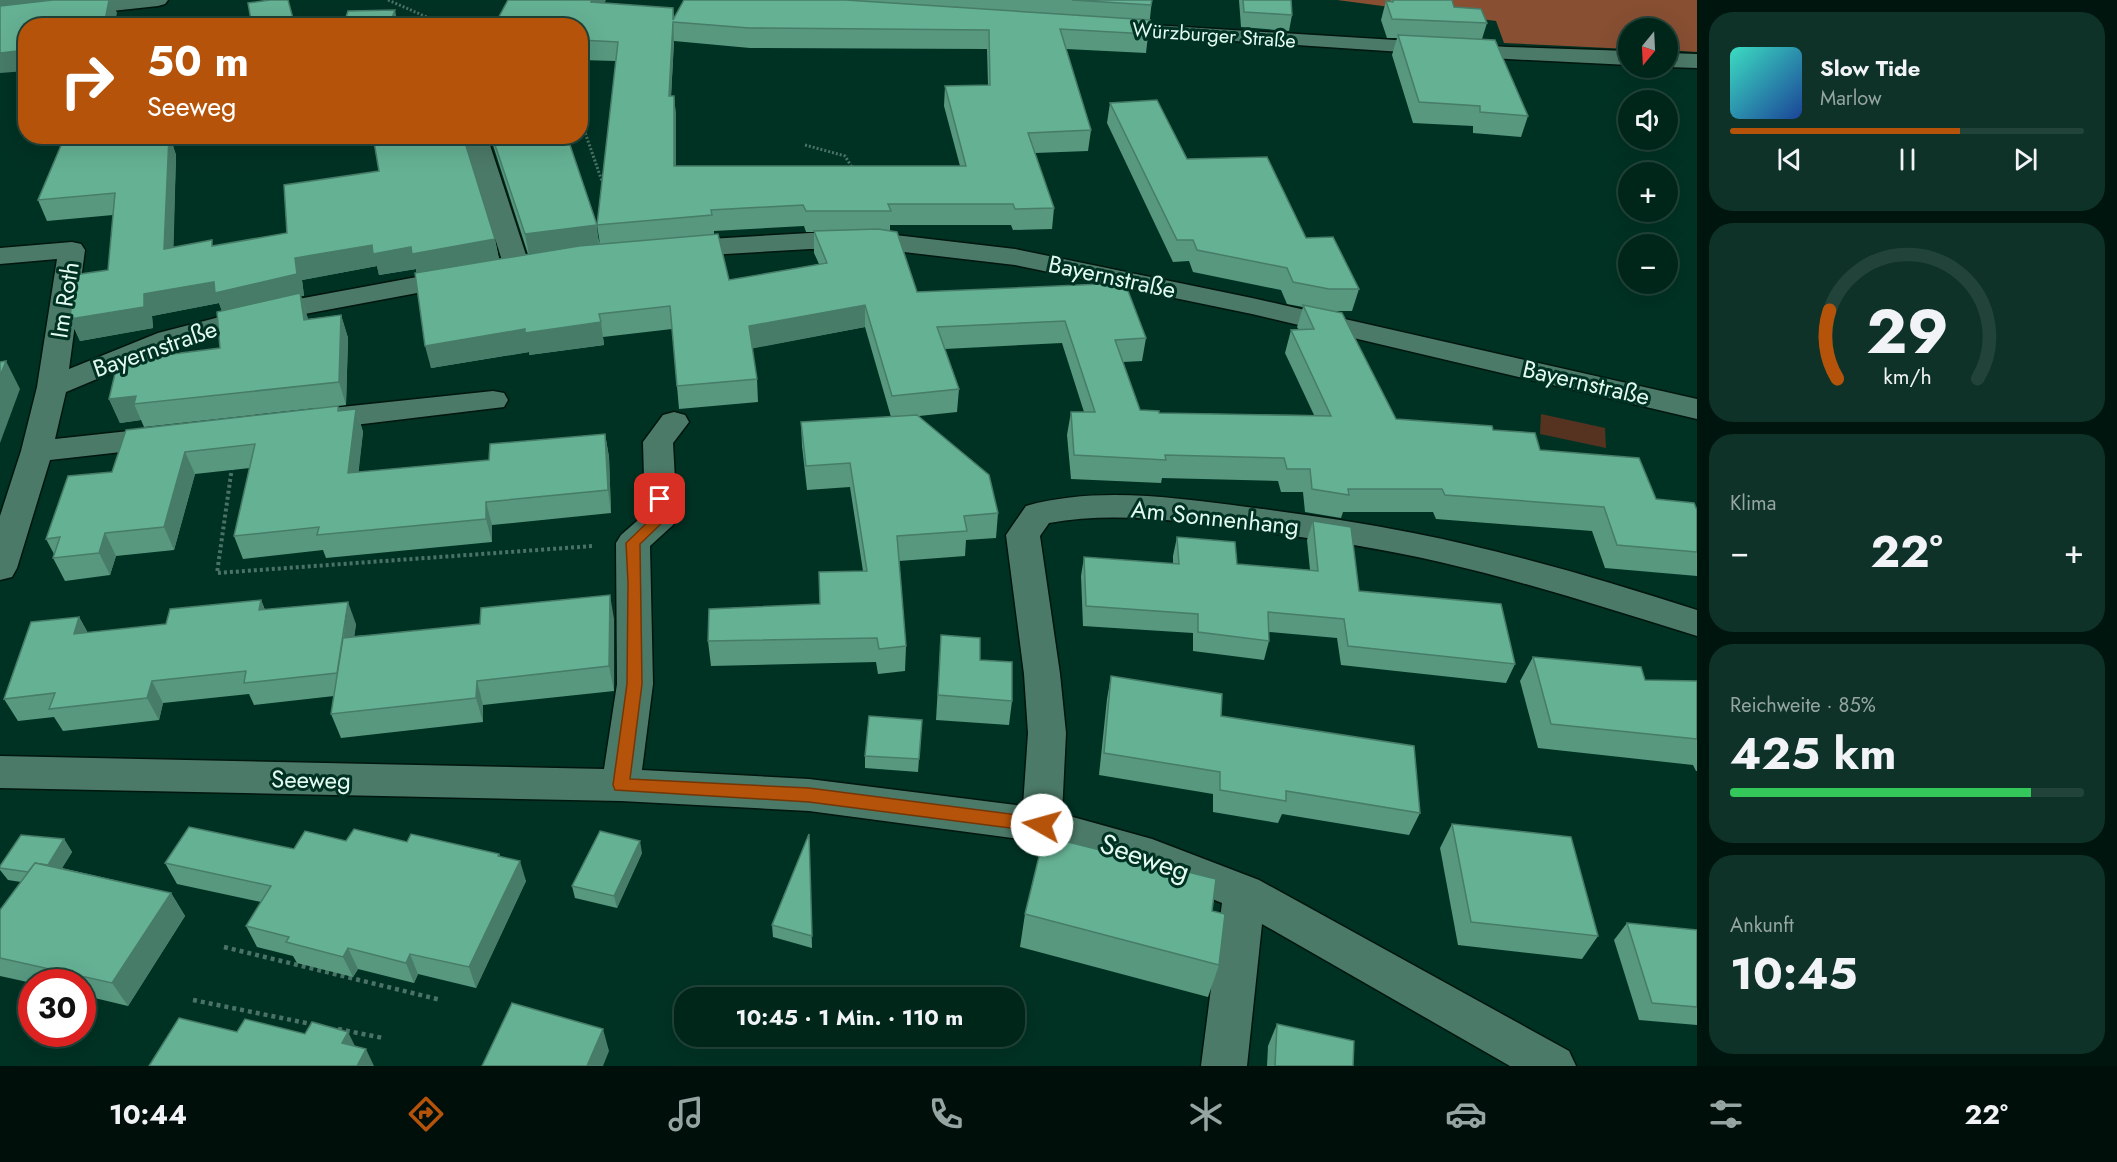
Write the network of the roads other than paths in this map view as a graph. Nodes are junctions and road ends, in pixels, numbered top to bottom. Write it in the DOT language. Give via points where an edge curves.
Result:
graph roads {
  1 [pos="158,0"];
  2 [pos="0,17"];
  3 [pos="1078,26"];
  4 [pos="1618,57"];
  5 [pos="1678,60"];
  6 [pos="1697,61"];
  7 [pos="477,144"];
  8 [pos="650,251"];
  9 [pos="0,256"];
  10 [pos="52,387"];
  11 [pos="493,400"];
  12 [pos="1697,410"];
  13 [pos="674,422"];
  14 [pos="286,423"];
  15 [pos="192,434"];
  16 [pos="37,451"];
  17 [pos="0,568"];
  18 [pos="1697,623"];
  19 [pos="0,772"];
  20 [pos="621,785"];
  21 [pos="1042,825"];
  22 [pos="1244,893"];
  23 [pos="1224,1066"];
  24 [pos="1553,1066"];
  1 -- 2 [label="street"];
  3 -- 4 [label="street, Würzburger Straße"];
  5 -- 6 [label="street"];
  7 -- 10 [label="street, Bayernstraße" via="508,269 276,311 168,339"];
  8 -- 12 [label="street, Bayernstraße" via="878,241 1015,257 1252,306"];
  9 -- 10 [label="street, Im Roth" via="72,250"];
  10 -- 16 [label="street"];
  11 -- 14 [label="street"];
  13 -- 20 [label="street" via="658,442 661,518 633,543 635,684"];
  15 -- 16 [label="street"];
  16 -- 17 [label="street"];
  18 -- 21 [label="street, Am Sonnenhang" via="1610,594 1438,550 1300,525 1175,509 1067,507 1038,514 1023,535 1047,733"];
  19 -- 20 [label="street, Seeweg"];
  20 -- 21 [label="street, Seeweg" via="809,795"];
  21 -- 22 [label="street, Seeweg" via="1152,856"];
  22 -- 23 [label="street"];
  22 -- 24 [label="street, Seeweg"];
}
